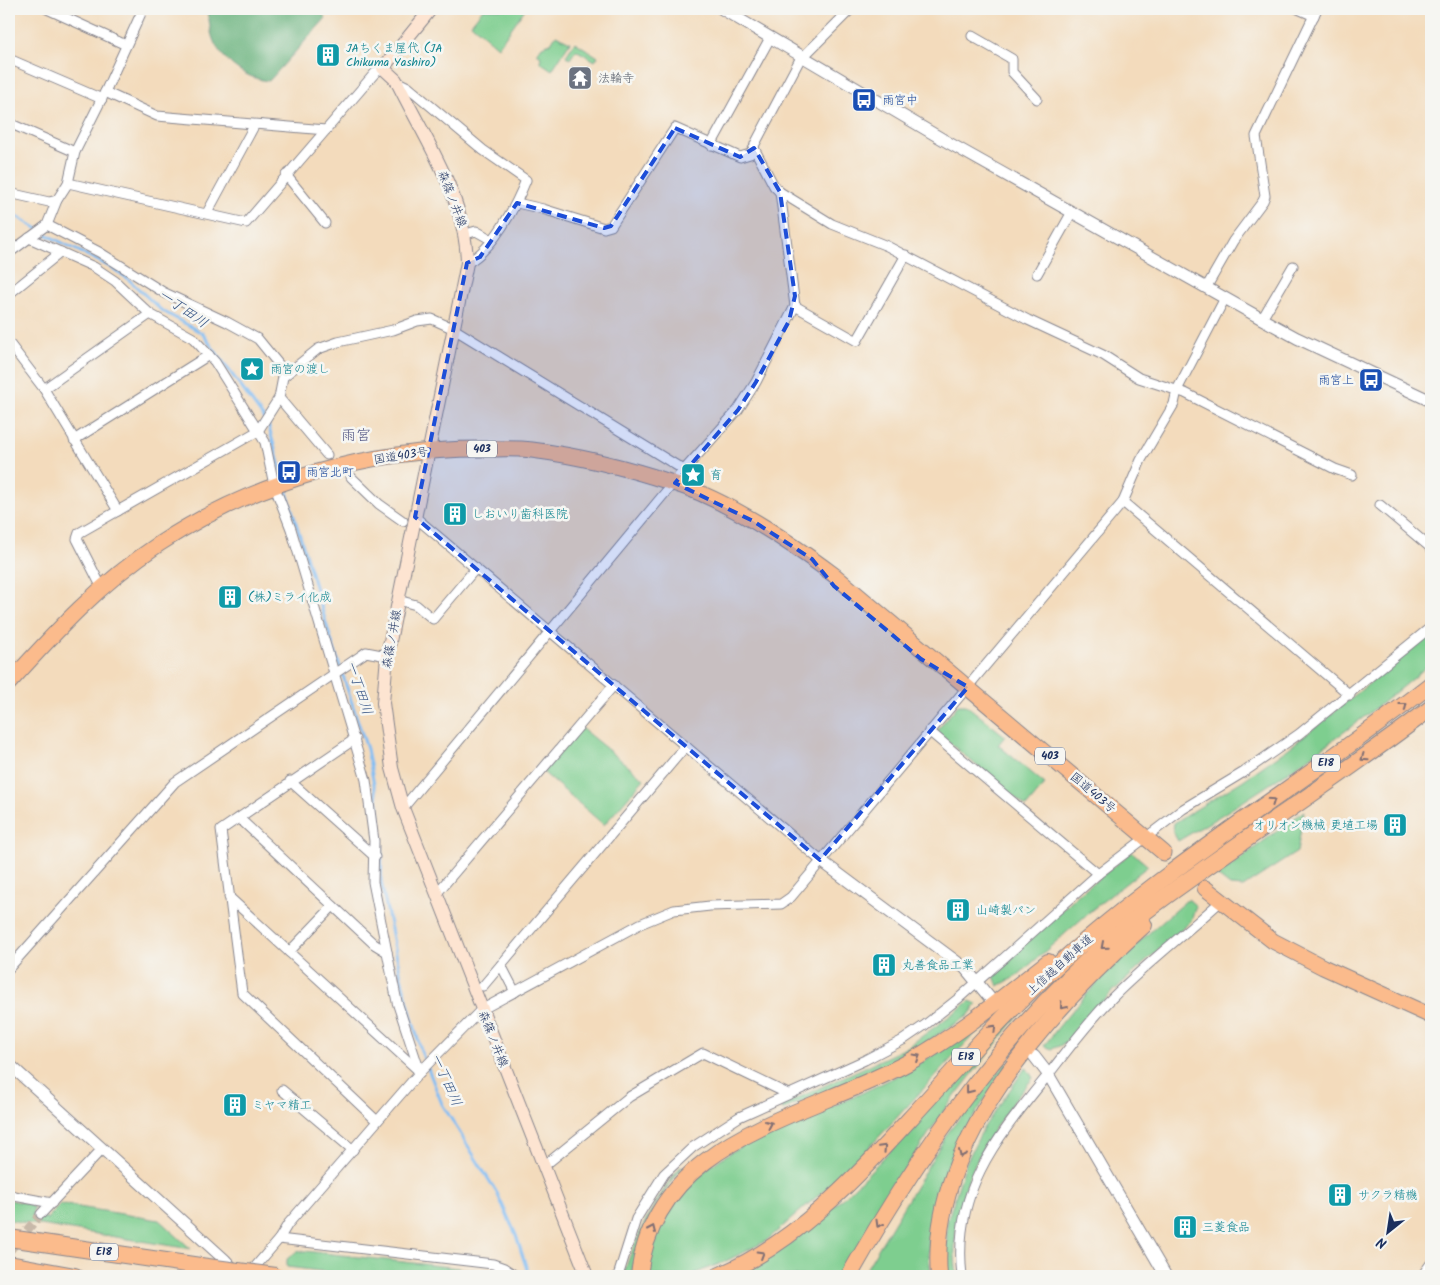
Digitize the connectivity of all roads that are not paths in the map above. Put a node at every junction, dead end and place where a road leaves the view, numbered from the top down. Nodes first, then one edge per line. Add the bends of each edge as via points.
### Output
1 (47, 9) edge
2 (143, 9) edge
3 (431, 9) edge
4 (722, 9) edge
5 (851, 9) edge
6 (1298, 9) edge
7 (1316, 12) edge
8 (979, 36) dead end
9 (770, 38) junction
10 (126, 44) junction
11 (804, 56) junction
12 (9, 58) edge
13 (383, 68) junction
14 (396, 80) junction
15 (103, 96) junction
16 (1037, 99) dead end
17 (9, 123) edge
18 (254, 126) junction
19 (326, 130) junction
20 (711, 145) junction
21 (754, 148) junction
22 (75, 152) junction
23 (286, 175) junction
24 (68, 183) junction
25 (780, 192) junction
26 (9, 193) edge
27 (57, 200) junction
28 (517, 203) junction
29 (1072, 212) junction
30 (207, 213) junction
31 (325, 223) dead end
32 (45, 226) junction
33 (466, 234) junction
34 (32, 236) junction
35 (492, 240) junction
36 (61, 252) junction
37 (9, 253) edge
38 (906, 255) junction
39 (467, 263) junction
40 (1293, 266) dead end
41 (1037, 274) dead end
42 (1206, 288) junction
43 (9, 294) edge
44 (1225, 298) junction
45 (795, 306) junction
46 (150, 314) junction
47 (1262, 319) junction
48 (454, 329) junction
49 (9, 343) edge
50 (208, 355) junction
51 (283, 377) junction
52 (44, 389) junction
53 (1177, 390) junction
54 (279, 398) junction
55 (1431, 401) edge
56 (263, 424) junction
57 (74, 440) junction
58 (428, 451) junction
59 (327, 455) dead end
60 (684, 470) junction
61 (1352, 474) dead end
62 (351, 477) dead end
63 (281, 483) junction
64 (675, 483) junction
65 (1123, 502) junction
66 (1380, 505) dead end
67 (118, 510) junction
68 (409, 519) junction
69 (1431, 548) edge
70 (476, 568) junction
71 (102, 588) junction
72 (398, 600) junction
73 (1431, 627) edge
74 (551, 630) junction
75 (387, 656) junction
76 (336, 673) junction
77 (9, 683) edge
78 (614, 684) junction
79 (1431, 684) edge
80 (968, 687) junction
81 (1350, 694) junction
82 (1431, 708) edge
83 (929, 731) junction
84 (355, 739) junction
85 (686, 746) junction
86 (290, 781) junction
87 (403, 808) junction
88 (239, 818) junction
89 (1255, 833) junction
90 (1146, 838) junction
91 (1217, 838) junction
92 (1164, 853) dead end
93 (375, 857) junction
94 (820, 860) junction
95 (1098, 874) junction
96 (1205, 888) dead end
97 (437, 893) junction
98 (230, 897) junction
99 (1220, 901) junction
100 (333, 906) junction
101 (289, 952) junction
102 (387, 952) junction
103 (501, 965) junction
104 (9, 968) edge
105 (976, 981) junction
106 (483, 986) dead end
107 (515, 992) junction
108 (989, 997) dead end
109 (481, 1010) junction
110 (1431, 1016) edge
111 (1034, 1056) dead end
112 (9, 1064) edge
113 (423, 1069) junction
114 (1048, 1074) junction
115 (282, 1090) dead end
116 (786, 1094) junction
117 (377, 1121) junction
118 (102, 1148) junction
119 (353, 1150) junction
120 (544, 1166) junction
121 (9, 1195) edge
122 (52, 1203) junction
123 (41, 1214) tunnel mouth
124 (9, 1238) edge
125 (279, 1239) junction
126 (9, 1243) edge
127 (9, 1264) edge
128 (1431, 1265) edge
129 (9, 1271) edge
130 (196, 1271) edge
131 (38, 1276) edge
132 (75, 1276) edge
133 (239, 1276) edge
134 (247, 1276) edge
135 (276, 1276) edge
136 (516, 1276) edge
137 (587, 1276) edge
138 (618, 1276) edge
139 (639, 1276) edge
140 (718, 1276) edge
141 (849, 1276) edge
142 (939, 1276) edge
143 (962, 1276) edge
144 (1166, 1276) edge
145 (1423, 1276) edge

1 - 10 street
2 - 10 street
3 - 13 main road
4 - 9 street
5 - 11 street
6 - 7 street
7 - 42 street via 1256,136 1265,196 1233,241
8 - 16 street via 1012,59 1012,72
9 - 11 street
9 - 20 street
10 - 15 street
11 - 21 street via 768,117
11 - 29 street
12 - 15 street
13 - 14 main road, 森篠ノ井線
13 - 19 street
14 - 28 street via 526,180
14 - 33 main road, 森篠ノ井線 via 434,152
15 - 18 street via 157,116
15 - 22 street
17 - 22 street
18 - 19 street
18 - 30 street
19 - 23 street
20 - 21 street via 740,157 750,154
20 - 28 street via 675,128 611,226 604,228
21 - 25 street
22 - 24 street
23 - 30 street via 246,223
23 - 31 street
24 - 27 street
24 - 30 street
25 - 38 street via 832,224
25 - 45 street
26 - 27 street via 49,202
27 - 32 street
28 - 35 street
29 - 41 street
29 - 42 street
32 - 34 street
32 - 51 street via 99,252 163,292 258,339 280,366
33 - 35 street via 476,231
33 - 39 main road, 森篠ノ井線
34 - 36 street
34 - 37 street
35 - 39 street via 480,257
36 - 43 street
36 - 46 street via 115,281
38 - 45 street via 857,341
38 - 53 street via 1028,320 1103,355 1139,378
39 - 48 main road, 森篠ノ井線
40 - 47 street
42 - 44 street
44 - 47 street
44 - 53 street
45 - 60 street via 738,410
46 - 50 street via 193,338
46 - 52 street
47 - 55 street
48 - 51 street via 432,319 338,342 318,349
48 - 58 main road, 森篠ノ井線
48 - 60 street
49 - 52 street
50 - 56 street
50 - 57 street
51 - 54 street
52 - 57 street
53 - 61 street via 1335,469
53 - 65 street via 1174,404 1142,460
54 - 56 street
54 - 59 street
56 - 63 street
56 - 67 street
57 - 67 street
58 - 63 highway, 国道403号 / 403 via 394,455
58 - 64 highway, 国道403号 / 403 via 531,450 610,465
58 - 68 main road, 森篠ノ井線
60 - 64 street
62 - 68 street via 379,504
63 - 71 highway, 国道403号 / 403 via 185,528 144,554
63 - 76 street via 291,530
64 - 74 street
64 - 80 highway, 国道403号 / 403 via 753,521 812,558 834,586 921,659 953,675
65 - 80 street
65 - 81 street
66 - 69 street
67 - 71 street via 79,533 77,539
68 - 70 street
68 - 72 main road, 森篠ノ井線
70 - 72 street via 433,619 416,605
70 - 74 street
71 - 77 highway, 国道403号 / 403 via 73,613
72 - 75 main road, 森篠ノ井線
73 - 81 street
74 - 78 street
74 - 87 street
75 - 76 street via 366,652
75 - 87 main road, 森篠ノ井線 via 383,703 392,768
76 - 84 street
76 - 104 street via 175,782
78 - 85 street
78 - 97 street
91 -> 79 highway, 上信越自動車道 / E18 via 1345,749
80 - 83 street
80 - 90 highway, 国道403号 / 403
81 - 90 street via 1264,759 1183,808
82 -> 89 highway, 上信越自動車道 / E18
83 - 94 street
83 - 95 street
84 - 86 street
84 - 93 street via 366,780
85 - 94 street
85 - 103 street
86 - 88 street
86 - 93 street
87 - 97 main road, 森篠ノ井線
88 - 98 street via 221,830
88 - 100 street
89 -> 141 highway, 上信越自動車道 / E18 via 1123,929 1033,1013 953,1111 907,1178
89 -> 142 highway via 1125,942 1063,1006 1014,1067 977,1124 952,1178 939,1231
90 - 92 highway, 国道403号 / 403
90 - 95 street
139 -> 91 highway via 651,1230 661,1211 686,1176 706,1159 747,1134 870,1081 944,1041 1161,875
140 -> 91 highway, 上信越自動車道 / E18 via 763,1253 817,1213 1028,994 1100,928
93 - 102 street via 373,882
94 - 105 street via 965,968
94 - 107 street via 781,904 674,910
95 - 105 street
96 - 99 highway
97 - 109 main road, 森篠ノ井線
98 - 101 street
98 - 117 street via 242,993
99 - 110 highway via 1273,941
99 - 114 street via 1113,997
100 - 101 street
100 - 102 street
101 - 113 street
102 - 113 street via 398,1002
103 - 106 street
103 - 107 street
105 - 108 street
105 - 116 street via 959,998 903,1040
107 - 109 street
109 - 113 street
109 - 120 main road, 森篠ノ井線
111 - 114 street
112 - 118 street
113 - 117 street
114 - 143 street via 1016,1112 982,1163 962,1225 959,1250
114 - 144 street
115 - 119 street
116 - 120 street via 703,1052 629,1097
116 - 138 street via 717,1130 664,1174 636,1219
117 - 119 street
118 - 122 street
118 - 133 street
119 - 125 street via 288,1224
120 - 137 main road, 森篠ノ井線
121 - 122 street
122 - 123 street
124 - 130 highway, E18
125 - 134 street
125 - 136 street via 493,1264
126 - 130 highway, E18
127 - 132 highway
128 - 145 street
129 - 131 highway
130 - 135 highway, E18, bridge

